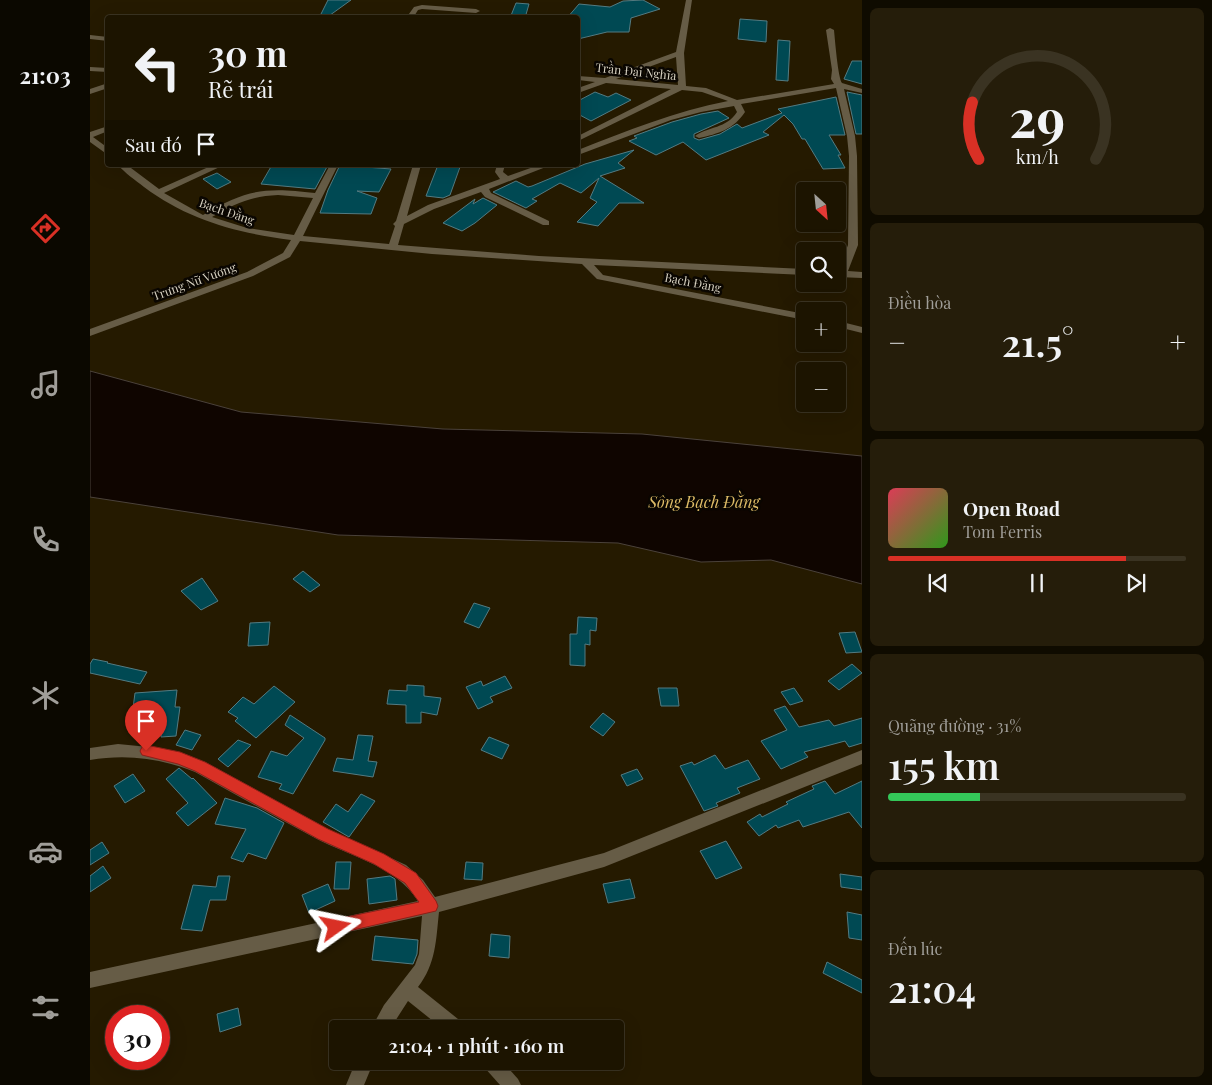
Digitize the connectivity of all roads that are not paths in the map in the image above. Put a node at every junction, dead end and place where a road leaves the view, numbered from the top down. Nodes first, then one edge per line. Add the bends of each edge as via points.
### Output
1 (689, 0) edge
2 (476, 11) edge
3 (411, 15) edge
4 (830, 30) dead end
5 (90, 37) edge
6 (105, 39) edge
7 (680, 53) junction
8 (90, 69) edge
9 (105, 70) edge
10 (580, 78) edge
11 (606, 79) junction
12 (839, 85) junction
13 (105, 86) edge
14 (682, 87) junction
15 (580, 90) edge
16 (862, 91) edge
17 (90, 92) edge
18 (735, 102) junction
19 (105, 130) edge
20 (699, 136) dead end
21 (90, 137) edge
22 (580, 138) edge
23 (105, 150) edge
24 (580, 153) edge
25 (125, 167) edge
26 (216, 167) edge
27 (333, 167) edge
28 (416, 167) edge
29 (500, 167) edge
30 (542, 167) edge
31 (506, 180) junction
32 (484, 189) junction
33 (160, 192) junction
34 (319, 196) junction
35 (204, 218) junction
36 (546, 223) dead end
37 (398, 224) junction
38 (297, 238) junction
39 (393, 247) junction
40 (584, 260) junction
41 (846, 261) edge
42 (796, 272) edge
43 (846, 274) edge
44 (862, 275) edge
45 (796, 315) edge
46 (846, 326) edge
47 (862, 330) edge
48 (90, 333) edge
49 (90, 754) edge
50 (862, 758) edge
51 (431, 906) junction
52 (90, 980) edge
53 (408, 990) junction
54 (385, 1020) edge
55 (446, 1020) edge
56 (361, 1070) edge
57 (498, 1070) edge
58 (355, 1085) edge
59 (512, 1085) edge

1 - 7 street
2 - 3 street via 422,7 416,8
4 - 12 street via 836,70 834,79
5 - 6 street
7 - 11 street
7 - 14 street
8 - 9 street
10 - 11 street, Trần Đại Nghĩa
11 - 14 street, Trần Đại Nghĩa
11 - 15 street
12 - 16 street
12 - 18 street
12 - 41 street via 853,156 853,245
13 - 17 street
14 - 18 street, Trần Đại Nghĩa
14 - 22 street
18 - 20 street via 741,112 732,123 717,132
18 - 24 street via 664,119
19 - 21 street
21 - 23 street
25 - 33 street, Bạch Đằng via 147,186
26 - 33 street
27 - 34 street, Trưng Nữ Vương
28 - 37 street
29 - 31 street via 499,172
30 - 31 street
31 - 32 street
32 - 36 street via 488,195
32 - 37 street via 431,207
33 - 35 street, Bạch Đằng
34 - 35 street via 258,193 237,199
34 - 38 street, Trưng Nữ Vương
35 - 38 street, Bạch Đằng via 256,234
37 - 39 street
38 - 39 street, Bạch Đằng
38 - 48 street, Trưng Nữ Vương via 287,254 250,274
39 - 40 street, Bạch Đằng
40 - 42 street, Bạch Đằng
40 - 45 street, Bạch Đằng via 600,276 617,281
43 - 44 street
46 - 47 street
49 - 51 street via 110,750 146,751 200,766 323,834 400,870 416,884
50 - 51 street via 604,860
51 - 52 street
51 - 53 street via 427,954
53 - 54 street
53 - 55 street
56 - 58 street
57 - 59 street

